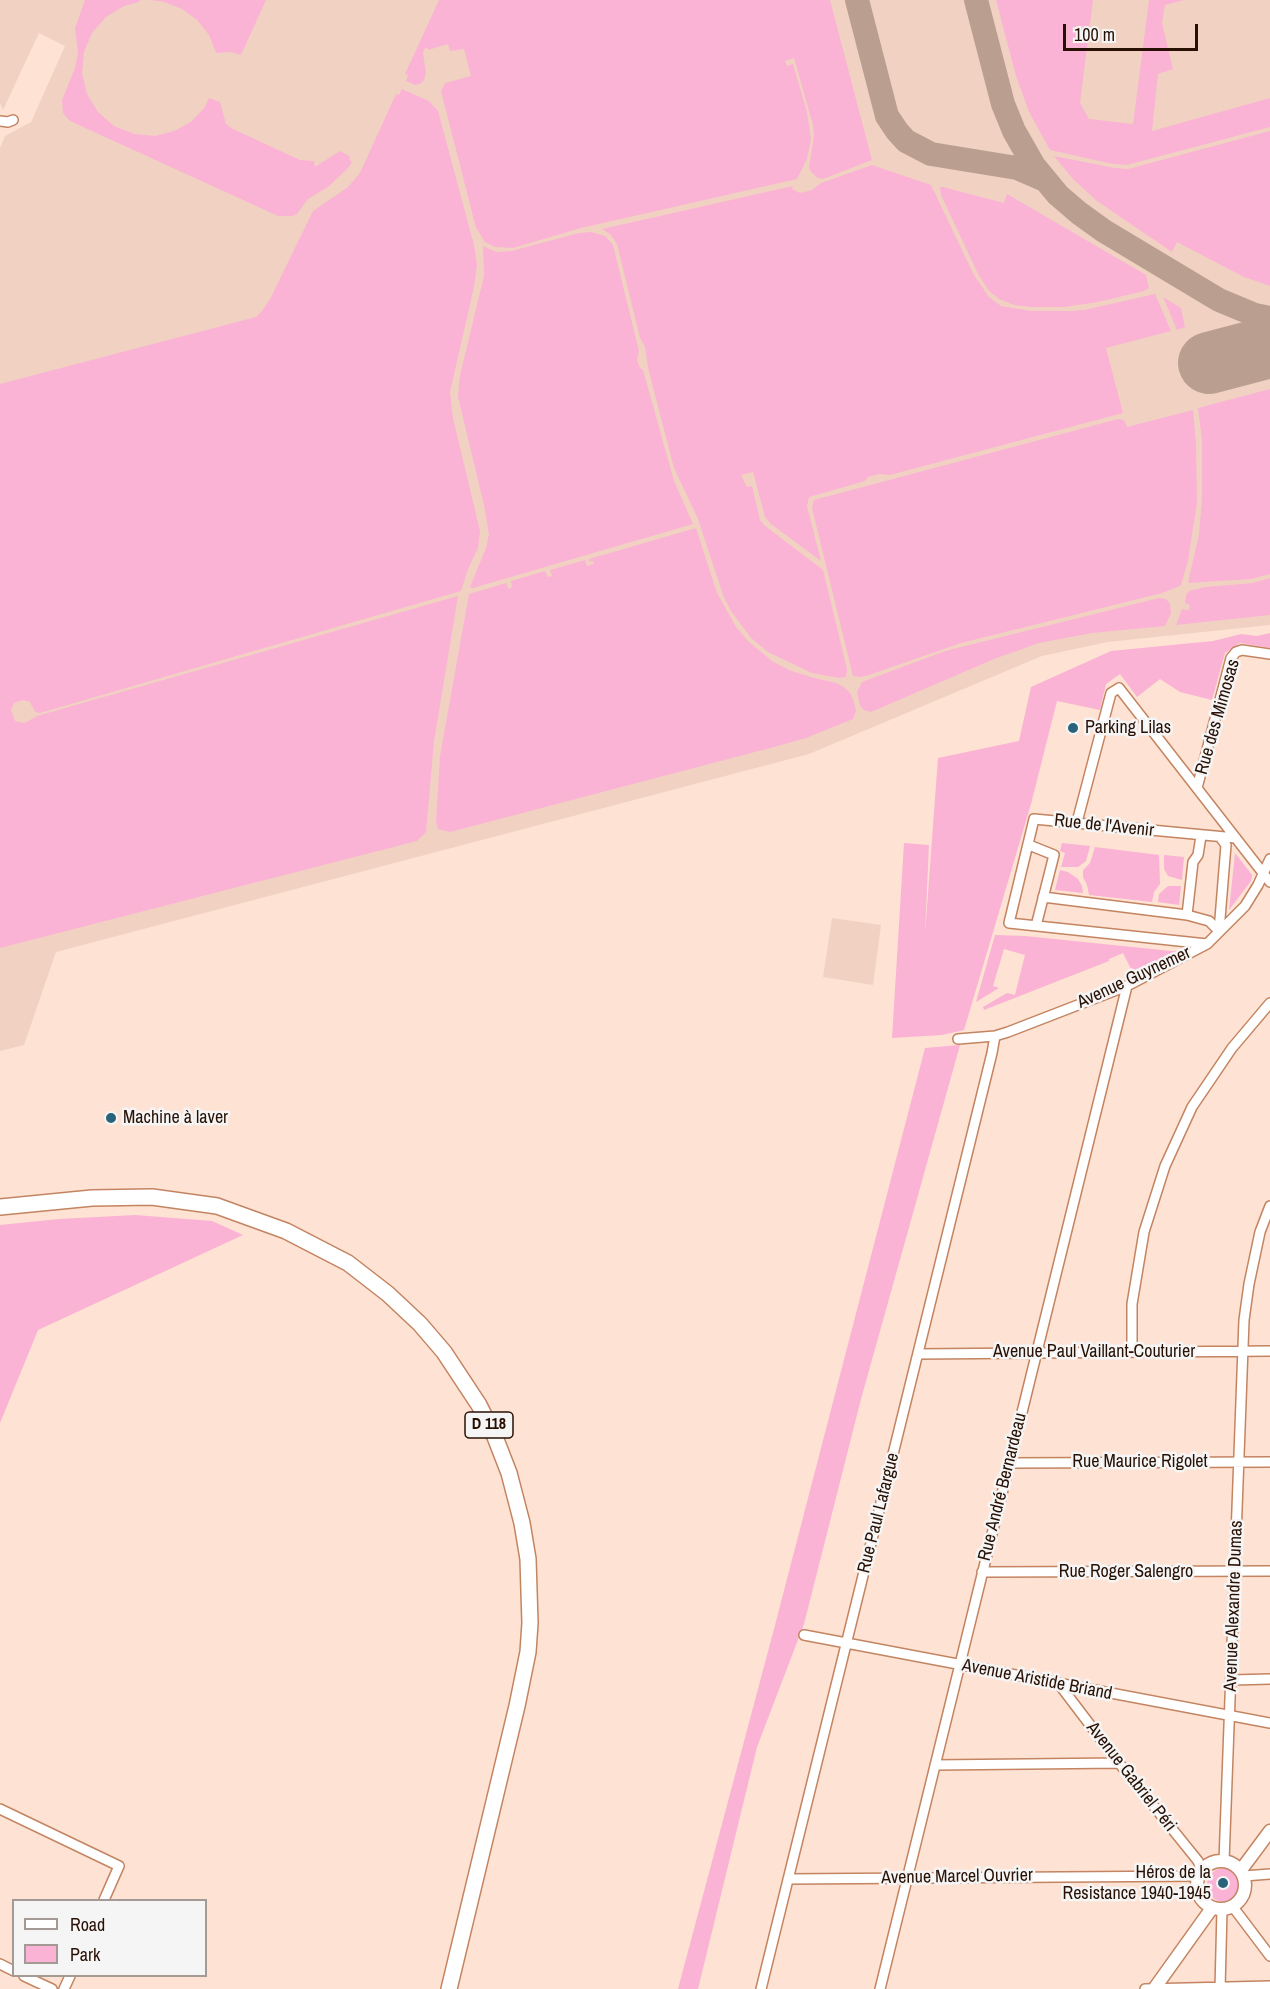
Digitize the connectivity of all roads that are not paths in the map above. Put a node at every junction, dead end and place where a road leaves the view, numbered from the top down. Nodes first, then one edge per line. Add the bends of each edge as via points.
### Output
1 (13, 120) dead end
2 (0, 121) edge
3 (1270, 654) edge
4 (1197, 788) junction
5 (1077, 822) junction
6 (1201, 836) junction
7 (1220, 837) junction
8 (1236, 838) junction
9 (1029, 845) junction
10 (1270, 859) edge
11 (1267, 871) edge
12 (1270, 882) edge
13 (1043, 897) junction
14 (1187, 915) junction
15 (1036, 926) junction
16 (1219, 931) junction
17 (1207, 944) junction
18 (1127, 986) junction
19 (1270, 1003) edge
20 (995, 1036) junction
21 (958, 1039) dead end
22 (1270, 1206) edge
23 (0, 1207) edge
24 (1243, 1351) junction
25 (1270, 1351) edge
26 (1132, 1352) junction
27 (1037, 1353) junction
28 (918, 1354) junction
29 (1239, 1462) junction
30 (1270, 1462) edge
31 (1010, 1463) junction
32 (1235, 1571) junction
33 (1270, 1571) edge
34 (982, 1572) junction
35 (804, 1635) dead end
36 (846, 1643) junction
37 (959, 1665) junction
38 (1270, 1679) edge
39 (1231, 1680) junction
40 (1059, 1684) junction
41 (1229, 1716) junction
42 (1270, 1723) edge
43 (1119, 1763) junction
44 (935, 1765) junction
45 (0, 1809) edge
46 (1270, 1831) edge
47 (1224, 1861) junction
48 (1200, 1873) junction
49 (1242, 1873) junction
50 (1270, 1874) edge
51 (907, 1878) junction
52 (788, 1879) junction
53 (104, 1899) edge
54 (1222, 1908) junction
55 (1270, 1956) edge
56 (26, 1977) edge
57 (1270, 1986) edge
58 (1220, 1988) edge
59 (52, 1989) edge
60 (449, 1989) edge
61 (760, 1989) edge
62 (880, 1989) edge
63 (1145, 1989) edge
64 (1154, 1989) edge

1 - 2 street
3 - 4 street, Rue des Mimosas via 1242,650 1231,658
4 - 5 street via 1119,688 1111,693
4 - 8 street
5 - 6 street, Rue de l'Avenir
5 - 9 street, Rue de l'Avenir via 1034,819
6 - 7 street, Rue de l'Avenir
6 - 14 street via 1193,862
7 - 8 street, Rue de l'Avenir
7 - 16 street via 1226,845
8 - 11 street
9 - 13 street, Rue de l'Avenir via 1054,855
9 - 15 street, Rue de l'Avenir via 1009,923
10 - 11 street, Avenue Guynemer
11 - 12 street
11 - 16 street, Avenue Guynemer via 1245,906
13 - 14 street
13 - 15 street, Rue de l'Avenir
14 - 16 street via 1209,921
15 - 17 street, Rue de l'Avenir
16 - 17 street, Avenue Guynemer
17 - 18 street, Avenue Guynemer
18 - 20 street, Avenue Guynemer
18 - 27 street, Rue André Bernardeau
19 - 26 street via 1232,1048 1192,1107 1165,1166 1144,1233 1132,1304
20 - 21 street, Avenue Guynemer
20 - 28 street, Rue Paul Lafargue
22 - 24 street, Avenue Alexandre Dumas via 1249,1284
23 - 60 main road, D 118 via 152,1197 217,1206 286,1231 348,1263 388,1294 444,1352 479,1405 509,1473 522,1523 528,1559 530,1623 517,1706
24 - 25 street, Avenue Paul Vaillant-Couturier
24 - 26 street, Avenue Paul Vaillant-Couturier
24 - 29 street, Avenue Alexandre Dumas
26 - 27 street, Avenue Paul Vaillant-Couturier
27 - 28 street, Avenue Paul Vaillant-Couturier
27 - 31 street, Rue André Bernardeau
28 - 36 street, Rue Paul Lafargue
29 - 30 street, Rue Maurice Rigolet
29 - 31 street, Rue Maurice Rigolet
29 - 32 street, Avenue Alexandre Dumas
31 - 34 street, Rue André Bernardeau
32 - 33 street, Rue Roger Salengro
32 - 34 street, Rue Roger Salengro
32 - 39 street, Avenue Alexandre Dumas
34 - 37 street, Rue André Bernardeau
35 - 36 street, Avenue Aristide Briand
36 - 37 street, Avenue Aristide Briand
36 - 52 street, Rue Paul Lafargue
37 - 40 street, Avenue Aristide Briand
37 - 44 street, Rue André Bernardeau
38 - 39 street
39 - 41 street, Avenue Alexandre Dumas
40 - 41 street, Avenue Aristide Briand
40 - 43 street, Avenue Gabriel Péri
41 - 42 street, Avenue Aristide Briand
41 - 47 street, Avenue Alexandre Dumas
43 - 44 street
43 - 48 street, Avenue Gabriel Péri via 1198,1861
44 - 51 street, Rue André Bernardeau
45 - 53 street via 119,1866
46 - 49 street
47 - 48 street via 1212,1863
47 - 49 street
48 - 51 street, Avenue Marcel Ouvrier
48 - 54 street via 1200,1898
49 - 50 street
49 - 54 street via 1242,1898
51 - 52 street, Avenue Marcel Ouvrier
51 - 62 street, Rue André Bernardeau
52 - 61 street, Rue Paul Lafargue
54 - 55 street
54 - 58 street
54 - 64 street
56 - 59 street
57 - 58 street
58 - 64 street
63 - 64 street

